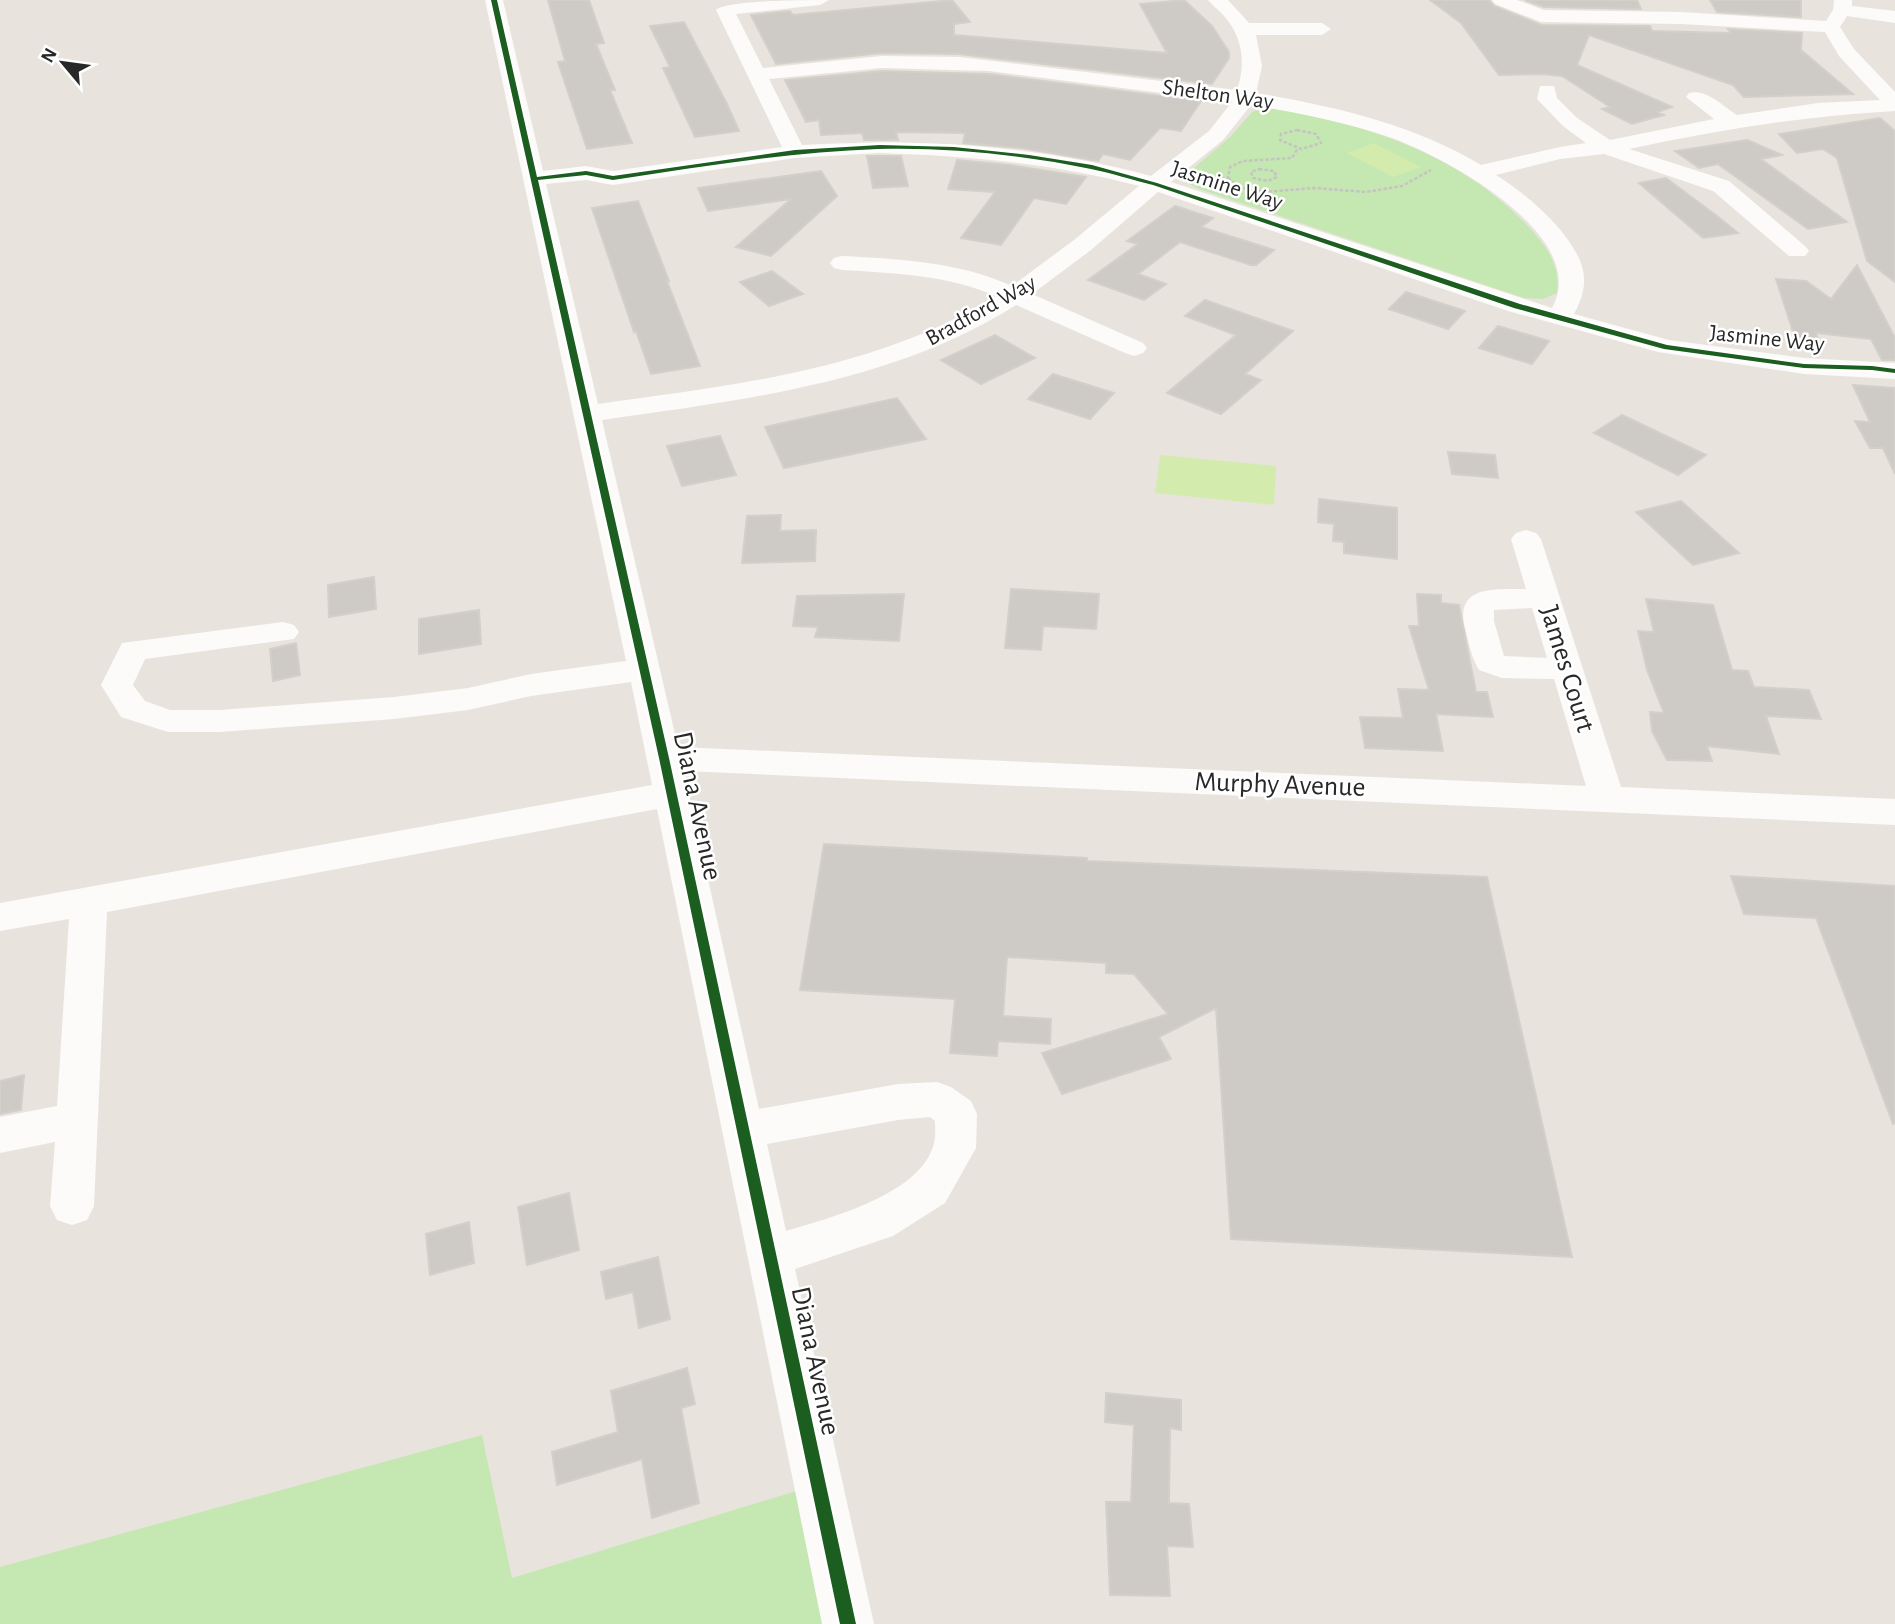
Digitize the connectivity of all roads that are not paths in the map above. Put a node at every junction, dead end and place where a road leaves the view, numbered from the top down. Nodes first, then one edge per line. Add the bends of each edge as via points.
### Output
1 (494, 0) edge
2 (820, 0) edge
3 (1217, 0) edge
4 (1501, 0) edge
5 (1672, 0) edge
6 (1842, 5) edge
7 (1681, 18) junction
8 (1895, 18) edge
9 (1831, 27) junction
10 (1244, 29) junction
11 (1322, 29) dead end
12 (758, 74) junction
13 (1547, 90) dead end
14 (1696, 97) dead end
15 (1243, 98) junction
16 (1895, 105) edge
17 (1733, 122) junction
18 (1606, 147) junction
19 (795, 152) junction
20 (1481, 173) junction
21 (1155, 184) junction
22 (534, 187) junction
23 (1797, 251) dead end
24 (842, 263) dead end
25 (1017, 295) junction
26 (1559, 318) junction
27 (1134, 348) dead end
28 (1895, 371) edge
29 (587, 414) junction
30 (1526, 539) dead end
31 (1545, 598) junction
32 (283, 632) dead end
33 (1567, 669) junction
34 (644, 670) junction
35 (664, 758) junction
36 (671, 793) junction
37 (1607, 798) junction
38 (1895, 812) edge
39 (89, 899) junction
40 (0, 917) edge
41 (77, 1119) junction
42 (743, 1130) junction
43 (0, 1135) edge
44 (72, 1206) dead end
45 (770, 1257) junction
46 (848, 1624) edge

1 - 22 street, Diana Avenue
2 - 12 street via 725,10
3 - 10 street, Bradford Way
4 - 7 street via 1541,16
5 - 7 street
6 - 8 street
6 - 9 street
7 - 9 street
9 - 16 street via 1846,52
10 - 11 street
10 - 15 street, Bradford Way via 1253,51 1252,76
12 - 15 street, Shelton Way via 899,61 969,63
12 - 19 street
13 - 18 street via 1547,99 1570,122
14 - 17 street
15 - 20 street, Shelton Way via 1368,123 1431,146
15 - 21 street, Bradford Way via 1223,127
16 - 17 street via 1818,109
17 - 18 street
18 - 20 street
18 - 23 street via 1721,186
19 - 21 street, Jasmine Way via 954,149 1093,167
19 - 22 street, Jasmine Way via 613,178 592,188
20 - 26 street, Shelton Way via 1526,209 1566,254 1573,284
21 - 25 street, Bradford Way
21 - 26 street, Jasmine Way
22 - 29 street, Diana Avenue
24 - 25 street via 943,271
25 - 27 street
25 - 29 street, Bradford Way via 967,324 842,370 736,393
26 - 28 street, Jasmine Way via 1708,355
29 - 34 street, Diana Avenue
30 - 31 street, James Court
31 - 33 street, James Court
31 - 33 street via 1490,599 1479,605 1478,621 1490,662 1502,667
32 - 34 street via 133,650 117,685 133,709 168,721 220,721 394,708
33 - 37 street, James Court
34 - 35 street, Diana Avenue
35 - 36 street, Diana Avenue
35 - 37 street, Murphy Avenue
36 - 39 street
36 - 42 street, Diana Avenue
37 - 38 street, Murphy Avenue
39 - 40 street
39 - 41 street
41 - 43 street
41 - 44 street
42 - 45 street, Diana Avenue
42 - 45 street via 937,1099 956,1114 956,1148 930,1189 878,1222
45 - 46 street, Diana Avenue

